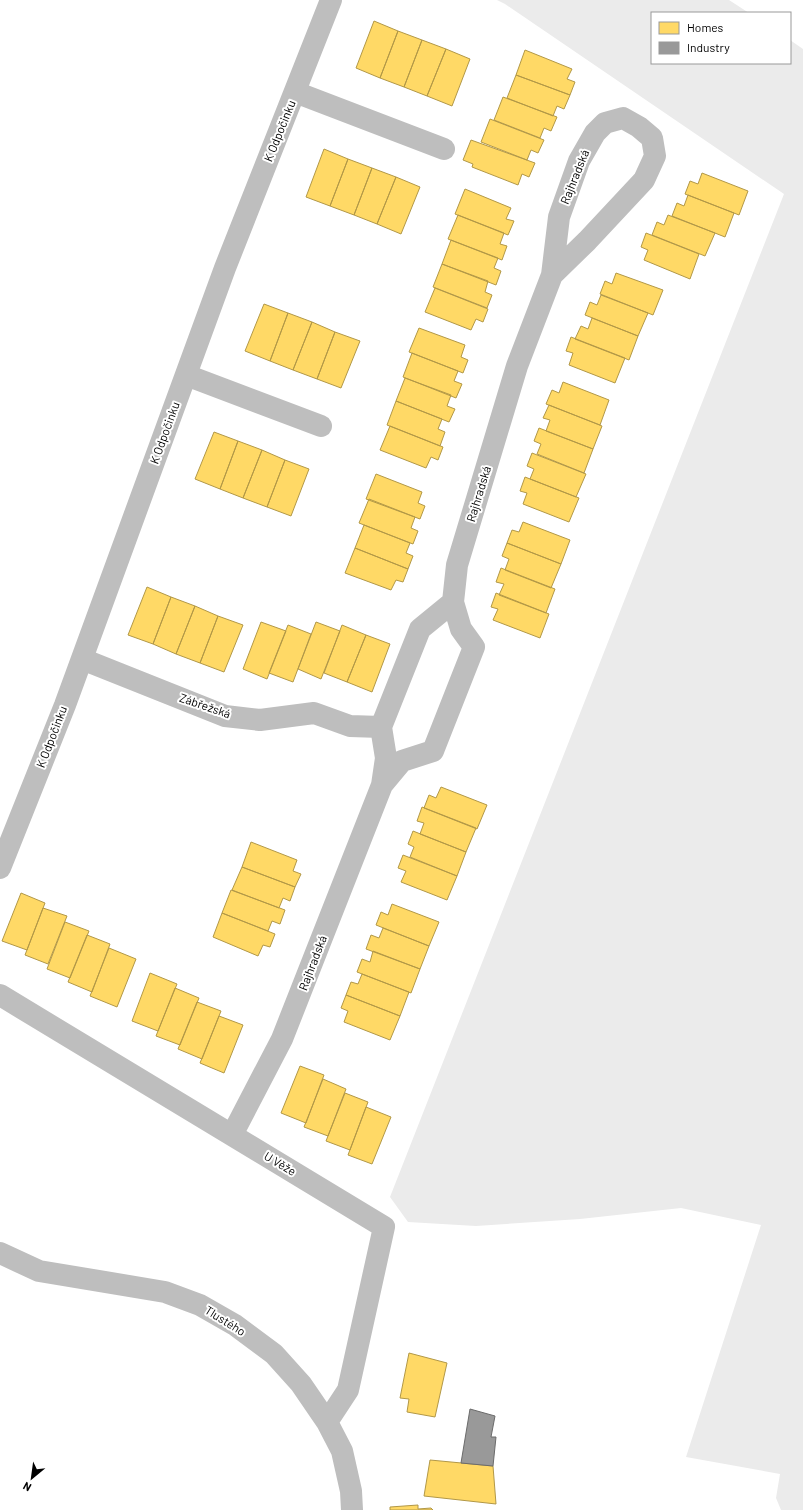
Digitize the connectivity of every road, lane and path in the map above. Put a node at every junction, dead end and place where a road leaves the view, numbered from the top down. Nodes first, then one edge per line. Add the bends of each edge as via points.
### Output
1 (331, 0) edge
2 (295, 92) junction
3 (444, 149) dead end
4 (552, 275) junction
5 (186, 375) junction
6 (322, 426) dead end
7 (453, 602) junction
8 (82, 659) junction
9 (381, 727) junction
10 (382, 785) junction
11 (0, 868) edge
12 (0, 995) edge
13 (232, 1135) junction
14 (0, 1253) edge
15 (326, 1422) junction
16 (352, 1510) edge

1 - 2 street, K Odpočinku
2 - 3 street
2 - 5 street, K Odpočinku via 225,268
4 - 4 street, Rajhradská via 644,180 656,156 652,138 623,118 605,123 595,134 579,161 559,217
4 - 7 street, Rajhradská via 517,366 457,565
5 - 6 street
5 - 8 street, K Odpočinku
7 - 9 street via 420,629
7 - 10 street, Rajhradská via 461,629 474,647 433,751 402,761
8 - 9 street, Zábřežská via 225,716 260,720 314,713 350,726
8 - 11 street, K Odpočinku
9 - 10 street, Rajhradská via 386,758
10 - 13 street, Rajhradská via 282,1039
12 - 13 street, U Věže
13 - 15 street, U Věže via 384,1226 348,1390
14 - 15 street, Tlustého via 40,1271 165,1292 200,1305 235,1325 274,1354 301,1384
15 - 16 street, Tlustého via 342,1451 351,1491

